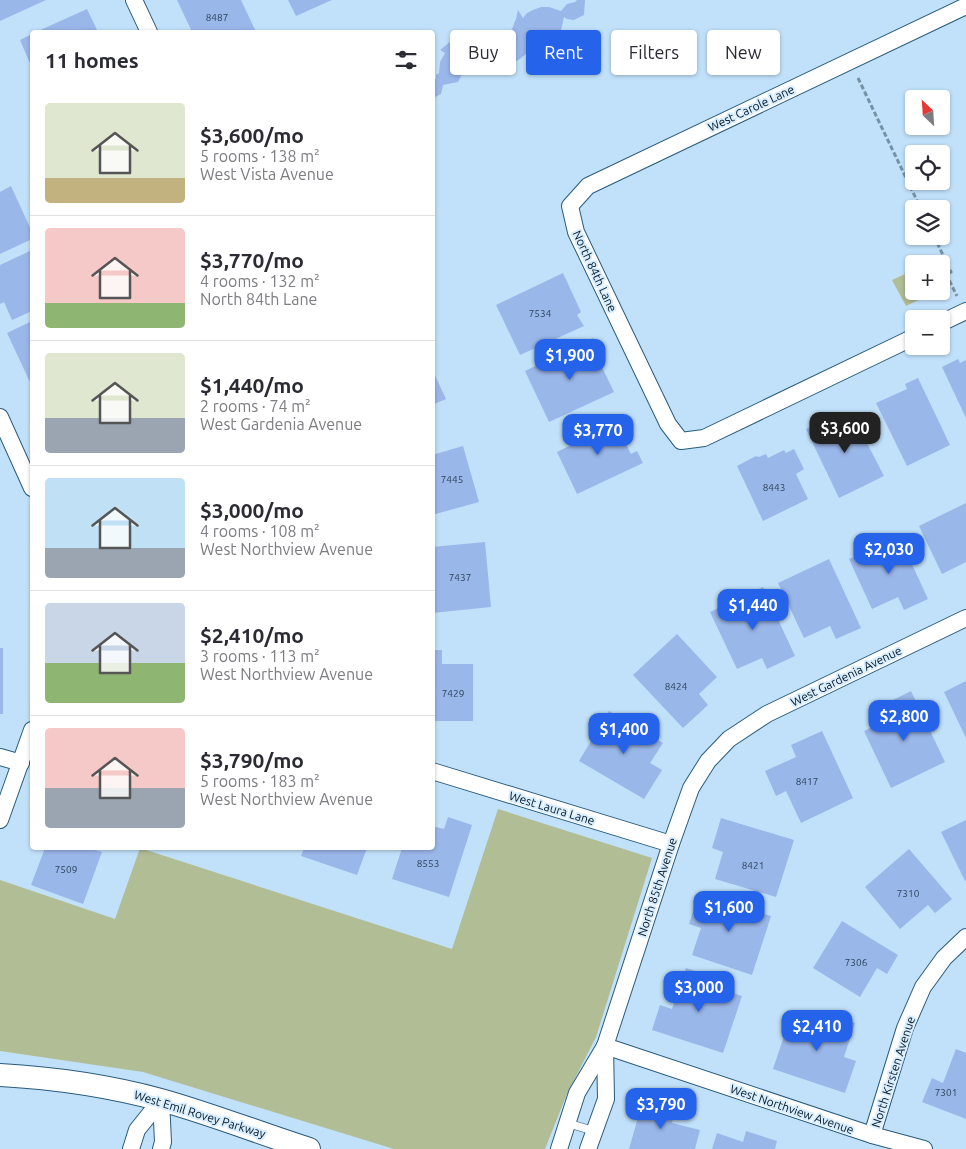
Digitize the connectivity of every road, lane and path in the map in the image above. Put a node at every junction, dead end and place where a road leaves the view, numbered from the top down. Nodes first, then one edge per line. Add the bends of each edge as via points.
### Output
1 (134, 0) edge
2 (966, 6) edge
3 (148, 30) edge
4 (850, 62) junction
5 (917, 200) edge
6 (570, 206) joint
7 (938, 245) edge
8 (965, 312) edge
9 (950, 319) edge
10 (905, 341) edge
11 (0, 417) edge
12 (30, 484) edge
13 (966, 618) edge
14 (30, 736) edge
15 (729, 738) joint
16 (0, 757) edge
17 (21, 763) junction
18 (435, 772) edge
19 (0, 820) edge
20 (671, 844) junction
21 (966, 937) edge
22 (604, 1046) junction
23 (0, 1075) edge
24 (161, 1100) junction
25 (567, 1123) junction
26 (594, 1131) junction
27 (872, 1135) junction
28 (132, 1149) edge
29 (161, 1149) edge
30 (309, 1149) edge
31 (559, 1149) edge
32 (588, 1149) edge
33 (924, 1149) edge

1 - 3 street
2 - 4 street, West Carole Lane
4 - 5 path
4 - 6 street, West Carole Lane via 588,186
6 - 10 street, North 84th Lane via 576,232 668,424 681,441 704,438
7 - 8 path via 951,272 946,274
8 - 9 street
11 - 12 street
13 - 15 street, West Gardenia Avenue via 767,714
14 - 17 street
15 - 20 street, North 85th Avenue via 708,761 691,788
16 - 17 street
17 - 19 street
18 - 20 street, West Laura Lane
20 - 22 street, North 85th Avenue
21 - 27 street, North Kirsten Avenue via 944,958 923,987 905,1028
22 - 25 street, North 85th Avenue via 577,1093
22 - 26 street, North 85th Avenue via 606,1099
22 - 27 street, West Northview Avenue
23 - 24 street, West Emil Rovey Parkway via 113,1088
24 - 28 street via 137,1130
24 - 29 street
24 - 30 street, West Emil Rovey Parkway
25 - 26 lane
25 - 31 street, North 85th Avenue
26 - 32 street, North 85th Avenue
27 - 33 street, West Northview Avenue

